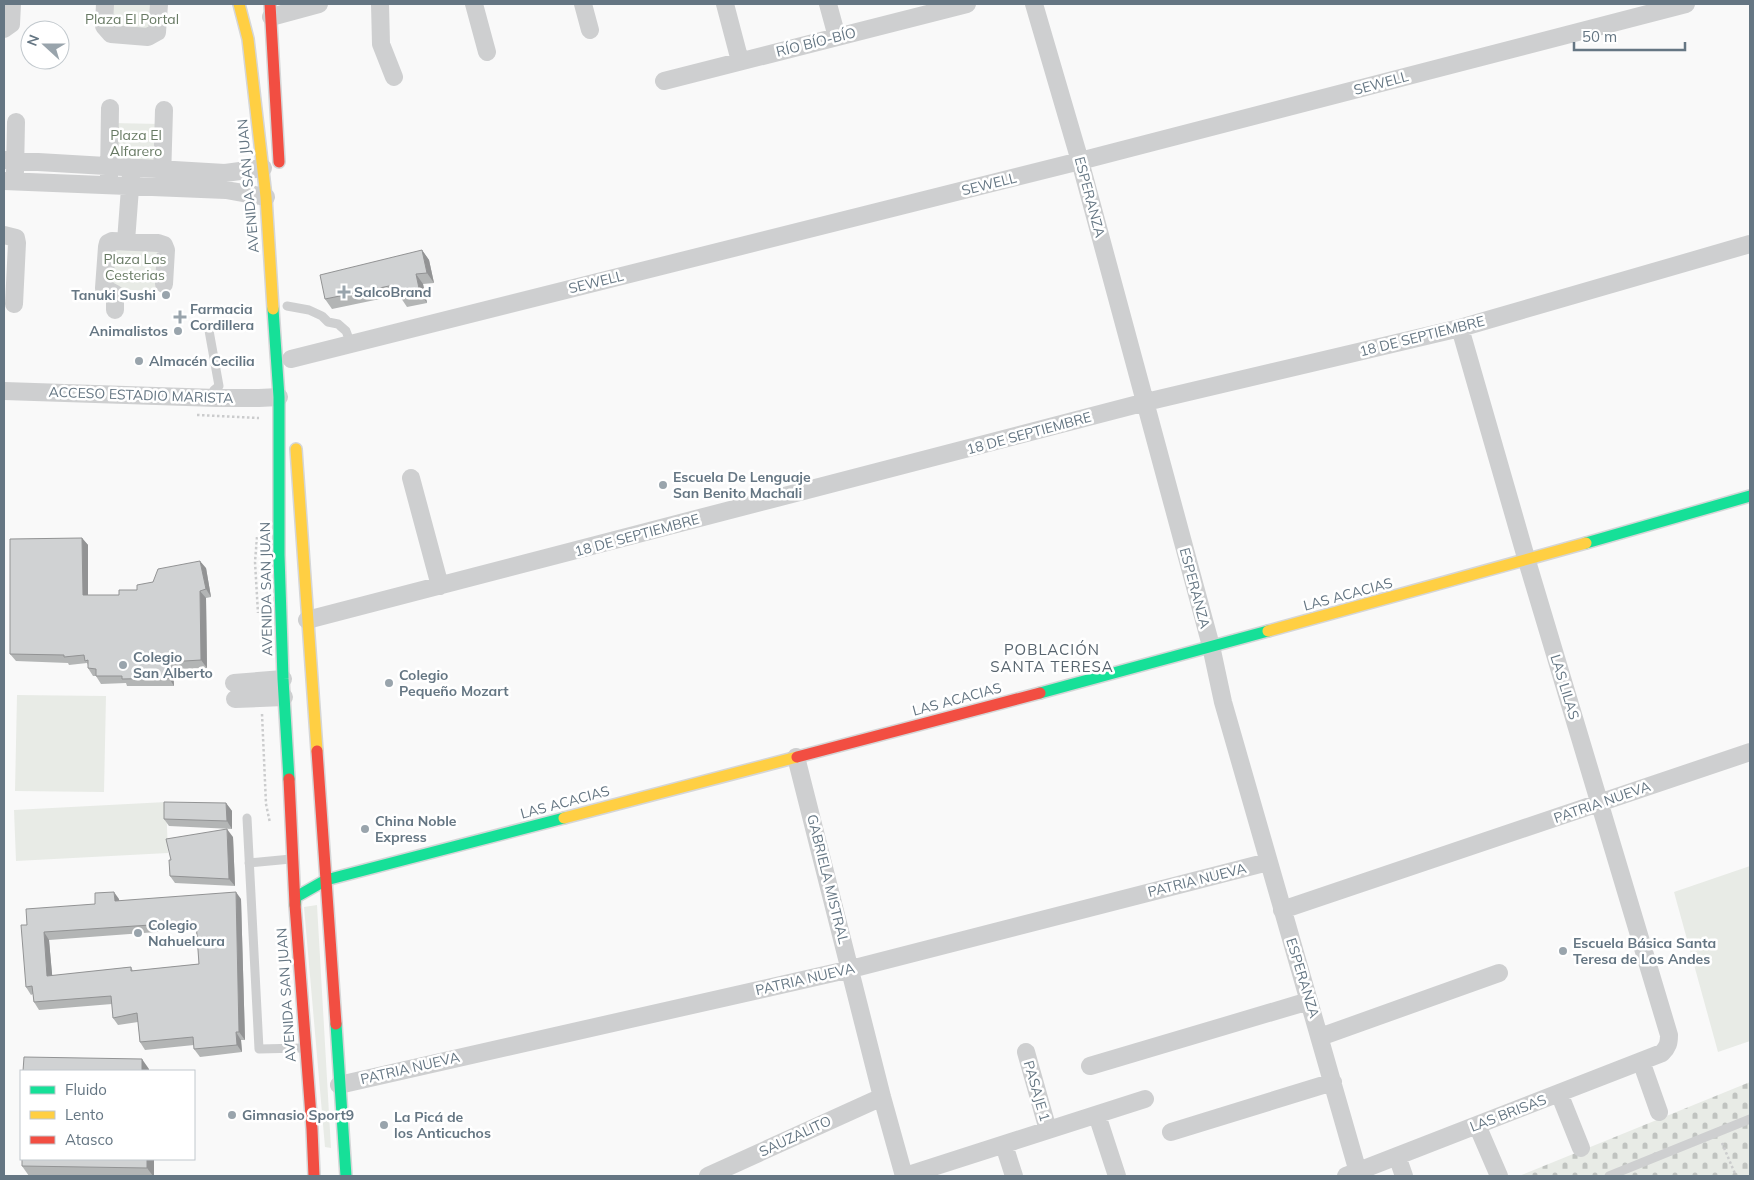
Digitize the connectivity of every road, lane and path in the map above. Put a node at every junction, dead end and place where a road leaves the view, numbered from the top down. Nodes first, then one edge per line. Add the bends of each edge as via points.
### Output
1 (12, 4) edge
2 (105, 4) edge
3 (159, 4) edge
4 (239, 4) edge
5 (319, 4) edge
6 (380, 4) edge
7 (474, 4) edge
8 (583, 4) edge
9 (725, 4) edge
10 (828, 4) edge
11 (967, 4) edge
12 (1034, 4) edge
13 (1686, 4) edge
14 (930, 8) edge
15 (271, 10) edge
16 (4, 29) edge
17 (590, 30) dead end
18 (837, 37) junction
19 (487, 52) dead end
20 (740, 61) junction
21 (394, 77) dead end
22 (664, 81) dead end
23 (110, 108) dead end
24 (164, 110) dead end
25 (16, 122) dead end
26 (10, 160) edge
27 (1080, 161) junction
28 (110, 166) junction
29 (131, 167) junction
30 (263, 168) junction
31 (162, 169) junction
32 (280, 177) dead end
33 (9, 181) edge
34 (109, 185) junction
35 (131, 186) junction
36 (162, 188) junction
37 (266, 197) junction
38 (4, 235) edge
39 (126, 241) junction
40 (1750, 244) edge
41 (164, 284) dead end
42 (14, 304) dead end
43 (287, 306) dead end
44 (114, 310) dead end
45 (208, 325) dead end
46 (1460, 328) junction
47 (351, 344) junction
48 (291, 359) dead end
49 (4, 391) edge
50 (279, 396) junction
51 (217, 398) junction
52 (1146, 402) junction
53 (296, 438) dead end
54 (411, 478) dead end
55 (1750, 496) edge
56 (279, 555) junction
57 (303, 556) junction
58 (1527, 560) junction
59 (440, 586) junction
60 (308, 620) junction
61 (1211, 646) junction
62 (283, 679) junction
63 (284, 697) junction
64 (1750, 752) edge
65 (796, 757) junction
66 (1599, 803) junction
67 (247, 818) dead end
68 (294, 859) junction
69 (1268, 862) junction
70 (249, 863) junction
71 (326, 880) junction
72 (295, 905) junction
73 (1282, 910) junction
74 (851, 969) junction
75 (1498, 973) dead end
76 (1309, 1001) junction
77 (1320, 1037) junction
78 (1668, 1046) joint
79 (305, 1048) junction
80 (1026, 1052) dead end
81 (1641, 1061) junction
82 (1090, 1066) dead end
83 (1333, 1082) junction
84 (338, 1085) junction
85 (1559, 1093) junction
86 (882, 1097) junction
87 (1145, 1099) dead end
88 (1659, 1112) dead end
89 (1097, 1115) junction
90 (1750, 1119) edge
91 (1478, 1125) junction
92 (342, 1128) junction
93 (1048, 1130) junction
94 (1172, 1132) dead end
95 (1717, 1132) junction
96 (313, 1143) junction
97 (1004, 1145) junction
98 (1581, 1148) dead end
99 (1397, 1156) junction
100 (1352, 1174) edge
101 (314, 1176) edge
102 (346, 1176) edge
103 (708, 1176) edge
104 (905, 1176) edge
105 (1014, 1176) edge
106 (1117, 1176) edge
107 (1404, 1176) edge
108 (1498, 1176) edge
109 (1609, 1176) edge
110 (1736, 1176) edge

1 - 16 street via 11,24
2 - 3 street via 104,26 111,34 148,37 157,32
4 - 30 main road, AVENIDA SAN JUAN via 248,39
5 - 15 street
6 - 21 street via 381,44
7 - 19 street
8 - 17 street
9 - 20 street
10 - 18 street
11 - 14 street, RÍO BÍO-BÍO
12 - 27 street, ESPERANZA
13 - 27 street, SEWELL
14 - 18 street, RÍO BÍO-BÍO
15 - 32 main road
18 - 20 street, RÍO BÍO-BÍO
20 - 22 street, RÍO BÍO-BÍO
23 - 28 street
24 - 31 street
25 - 26 street
26 - 28 street
26 - 33 street
27 - 47 street, SEWELL
27 - 52 street, ESPERANZA
28 - 29 street
28 - 34 street
29 - 31 street
29 - 35 street
30 - 31 street via 225,172
30 - 37 main road, AVENIDA SAN JUAN
31 - 36 street
33 - 34 street
34 - 35 street
35 - 36 street
35 - 39 street
36 - 37 street via 226,190
37 - 50 main road, AVENIDA SAN JUAN
38 - 42 street via 16,238 18,243
39 - 41 street via 164,245
39 - 44 street via 112,240 106,247 104,288 115,294
40 - 46 street, 18 DE SEPTIEMBRE
43 - 47 lane via 309,310 328,322 338,324 346,331
45 - 51 lane via 219,386 214,390
46 - 52 street, 18 DE SEPTIEMBRE
46 - 58 street, LAS LILAS
47 - 48 street, SEWELL
49 - 51 street, ACCESO ESTADIO MARISTA
50 - 51 street, ACCESO ESTADIO MARISTA
50 - 56 main road, AVENIDA SAN JUAN
52 - 59 street, 18 DE SEPTIEMBRE
52 - 61 street, ESPERANZA
53 - 57 main road
54 - 59 street
55 - 58 main road, LAS ACACIAS
56 - 57 main road via 291,552
56 - 62 main road, AVENIDA SAN JUAN
57 - 60 main road
58 - 61 main road, LAS ACACIAS
58 - 66 street, LAS LILAS
59 - 60 street, 18 DE SEPTIEMBRE
60 - 71 main road
61 - 65 main road, LAS ACACIAS
61 - 69 street, ESPERANZA via 1223,702
62 - 63 main road, AVENIDA SAN JUAN
62 - 63 street via 234,691
63 - 68 main road, AVENIDA SAN JUAN
64 - 66 street, PATRIA NUEVA
65 - 71 main road, LAS ACACIAS
65 - 74 street, GABRIELA MISTRAL
66 - 73 street, PATRIA NUEVA
66 - 78 street, LAS LILAS via 1669,1035
67 - 70 lane
68 - 70 lane
68 - 72 main road, AVENIDA SAN JUAN
69 - 73 street, ESPERANZA
69 - 74 street, PATRIA NUEVA
70 - 79 lane via 259,1049
71 - 72 main road, LAS ACACIAS via 296,897
71 - 84 main road
72 - 79 main road, AVENIDA SAN JUAN
73 - 76 street, ESPERANZA
74 - 84 street, PATRIA NUEVA
74 - 86 street, GABRIELA MISTRAL
75 - 77 street
76 - 77 street, ESPERANZA
76 - 82 street
77 - 83 street, ESPERANZA
78 - 81 street, LAS BRISAS via 1662,1053
79 - 96 main road, AVENIDA SAN JUAN
80 - 93 street, PASAJE 1
81 - 85 street, LAS BRISAS
81 - 88 street
83 - 94 street
83 - 100 street, ESPERANZA
84 - 92 main road
85 - 91 street, LAS BRISAS
85 - 98 street
86 - 103 street, SAUZALITO
86 - 104 street, GABRIELA MISTRAL
87 - 89 street
89 - 93 street
89 - 106 street
90 - 95 lane
91 - 99 street, LAS BRISAS
91 - 108 street
92 - 96 main road via 338,1148 329,1154 320,1154
92 - 102 main road
93 - 97 street
95 - 109 lane
95 - 110 path
96 - 101 main road, AVENIDA SAN JUAN
97 - 104 street
97 - 105 street
99 - 100 street, LAS BRISAS
99 - 107 street

